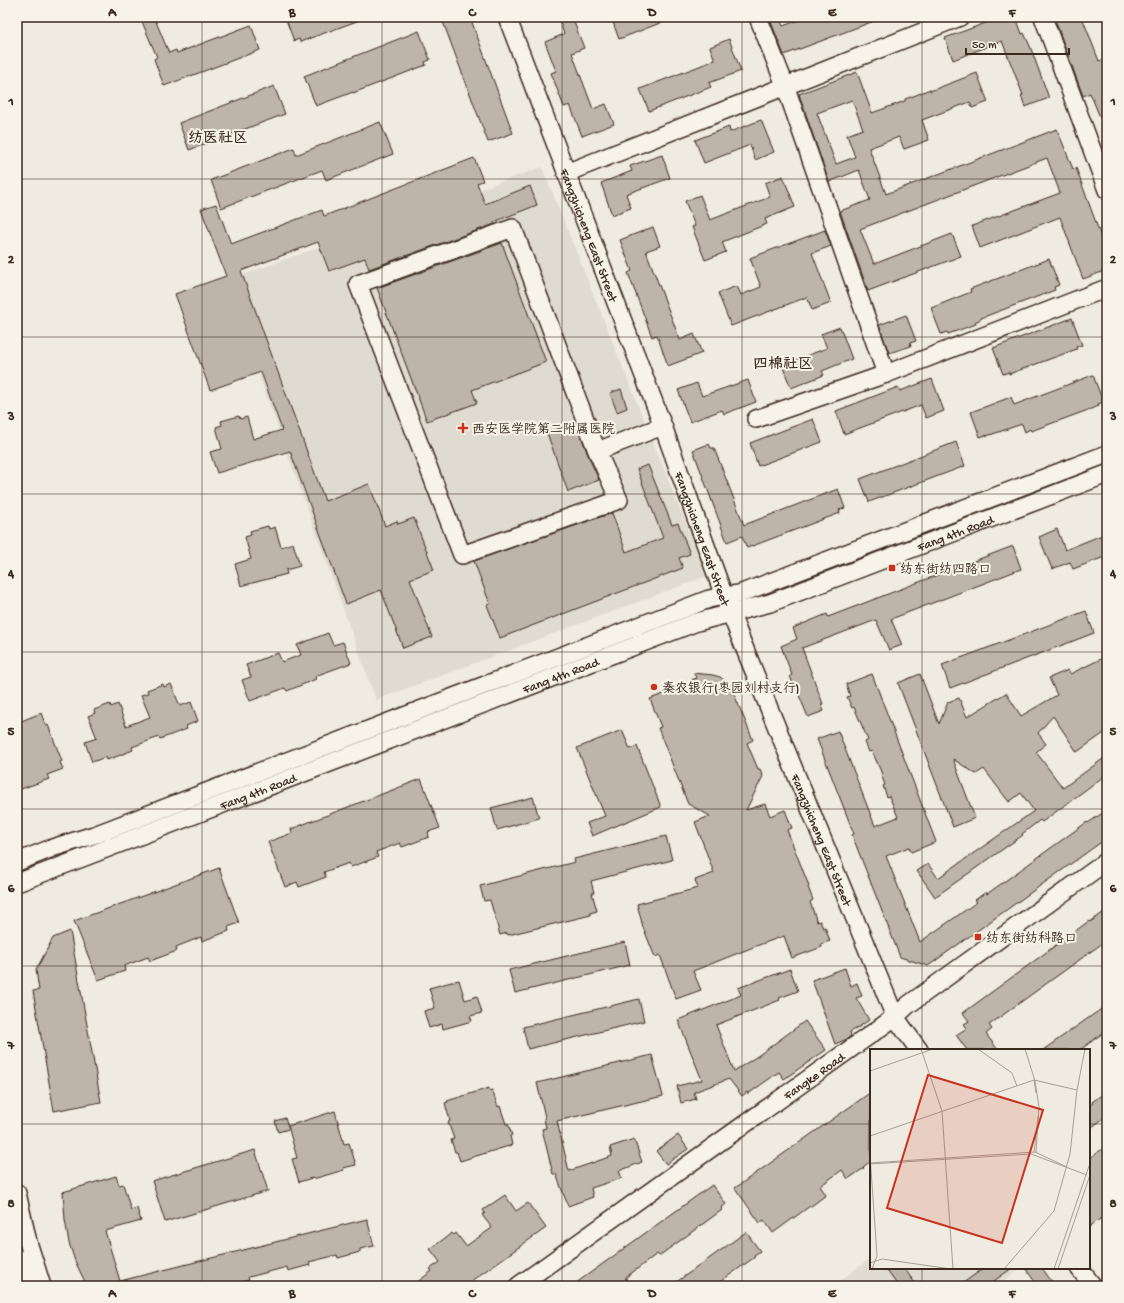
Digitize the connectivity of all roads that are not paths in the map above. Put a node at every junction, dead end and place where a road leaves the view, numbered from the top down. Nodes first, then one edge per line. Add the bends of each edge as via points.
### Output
1 (507, 17) edge
2 (758, 17) edge
3 (960, 17) edge
4 (1043, 17) edge
5 (785, 85) junction
6 (566, 173) junction
7 (1107, 190) edge
8 (1107, 288) edge
9 (886, 374) junction
10 (756, 419) dead end
11 (663, 426) junction
12 (597, 451) junction
13 (1107, 454) edge
14 (1107, 474) edge
15 (724, 596) junction
16 (731, 613) junction
17 (1107, 861) edge
18 (17, 862) edge
19 (17, 883) edge
20 (895, 1017) junction
21 (918, 1049) edge
22 (17, 1192) edge
23 (17, 1258) edge
24 (1080, 1269) edge
25 (26, 1286) edge
26 (42, 1286) edge
27 (518, 1286) edge
28 (1093, 1286) edge

1 - 6 street, Fangzhicheng East Street
2 - 5 street
3 - 5 street
4 - 7 street
5 - 6 street
5 - 9 street
6 - 11 street, Fangzhicheng East Street
8 - 9 street
9 - 10 street
11 - 12 street
11 - 15 street, Fangzhicheng East Street
12 - 12 street via 513,228 358,284 462,555 619,500
13 - 15 street, Fang 4th Road via 739,594
14 - 16 street, Fang 4th Road via 770,603
15 - 16 street, Fangzhicheng East Street
15 - 18 street, Fang 4th Road via 709,599 105,831
16 - 19 street, Fang 4th Road via 697,622
16 - 20 street, Fangzhicheng East Street
17 - 20 street, Fangke Road
20 - 21 street, Fangzhicheng East Street
20 - 27 street, Fangke Road
22 - 26 street via 28,1242
23 - 25 street
24 - 28 street

